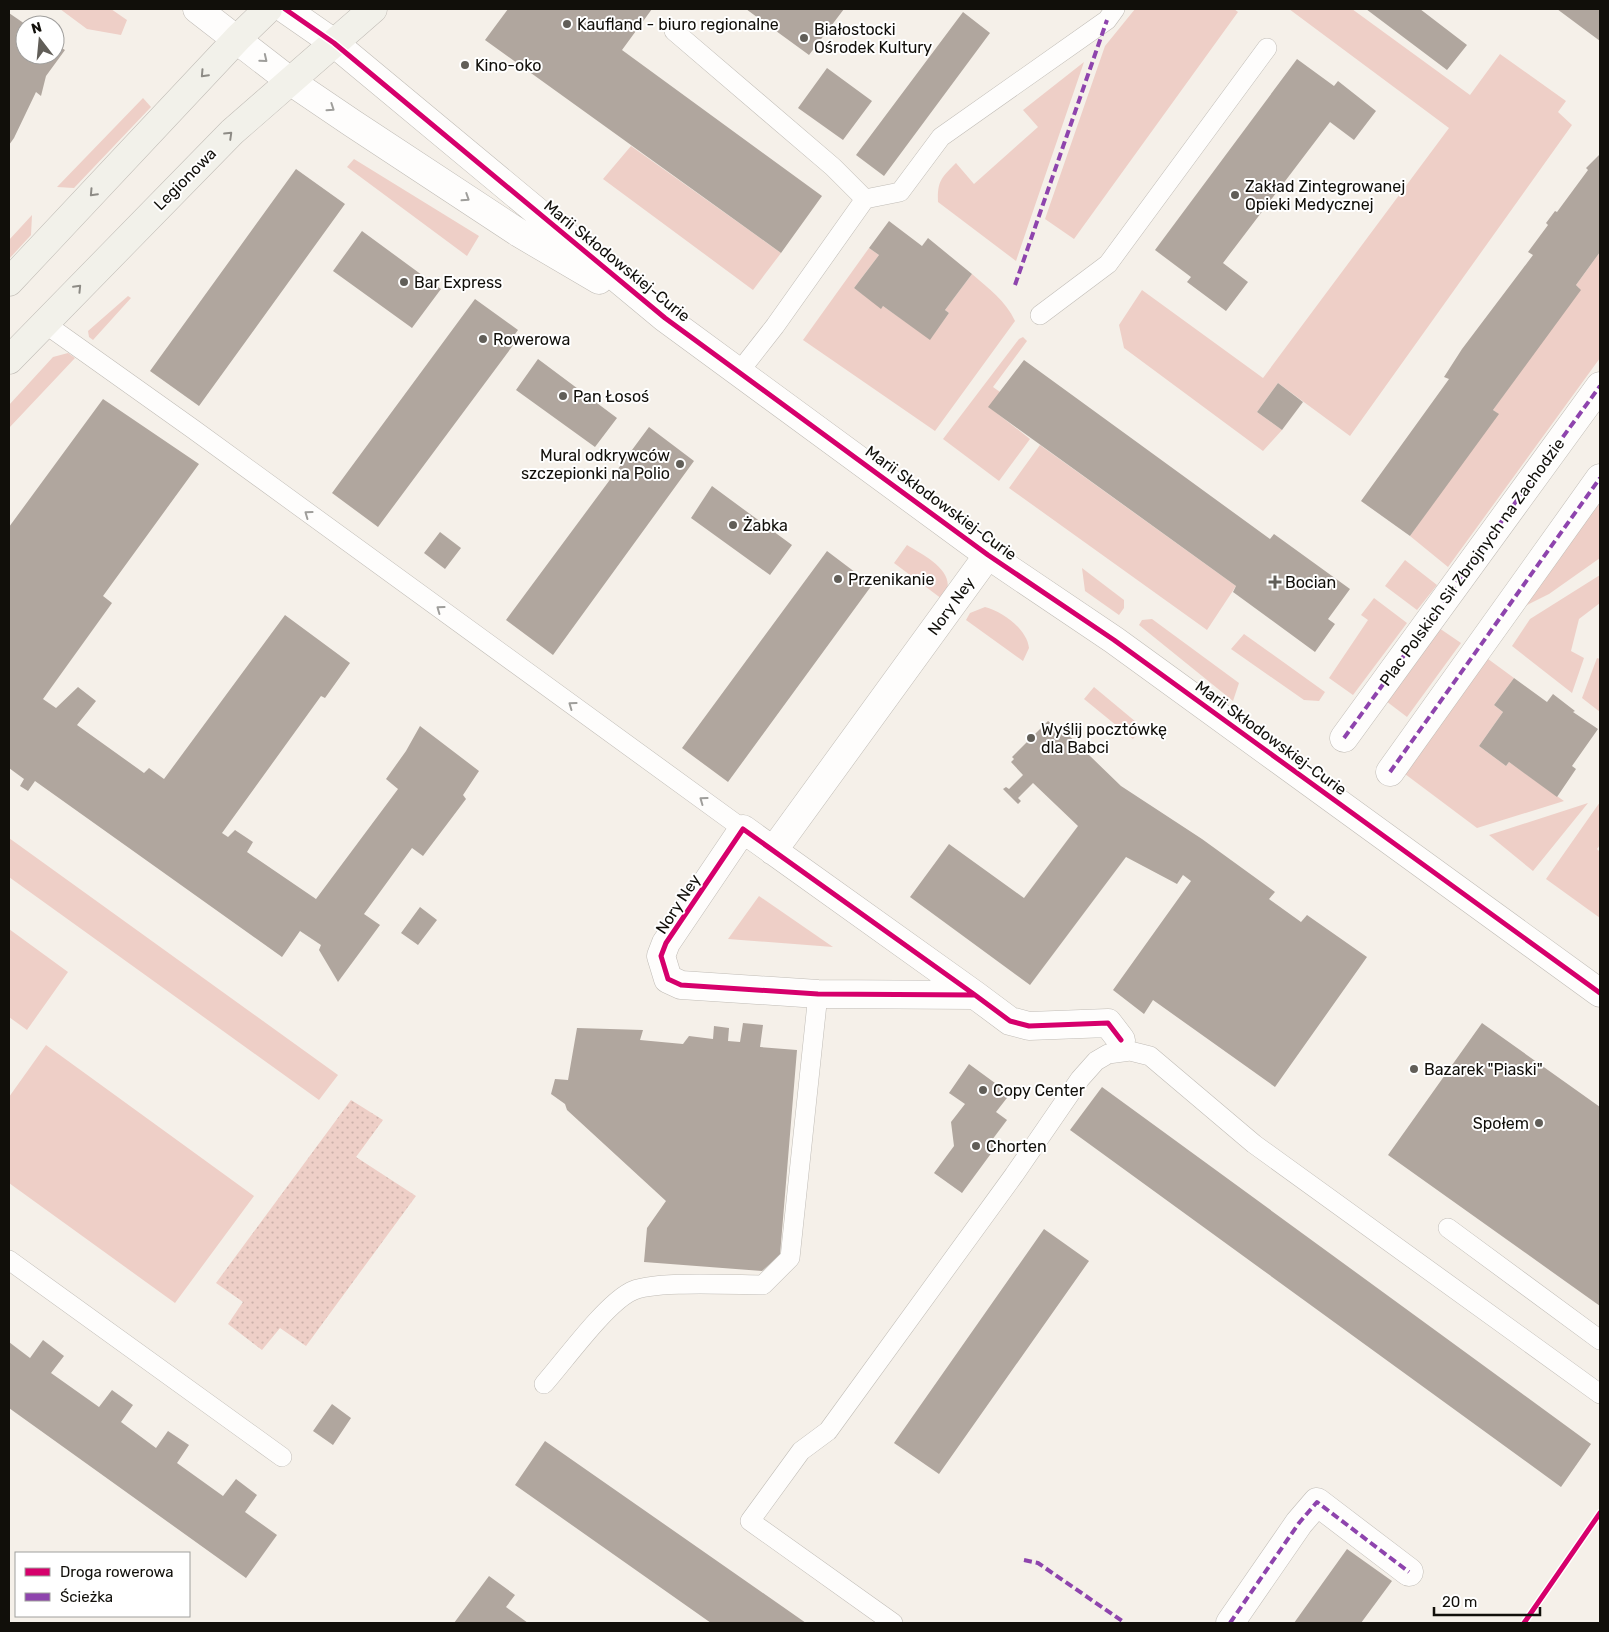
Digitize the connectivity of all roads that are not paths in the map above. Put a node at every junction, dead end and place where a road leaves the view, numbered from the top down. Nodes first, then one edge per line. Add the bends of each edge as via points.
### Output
1 (197, 9) edge
2 (268, 9) edge
3 (286, 9) edge
4 (373, 9) edge
5 (1115, 9) edge
6 (674, 31) dead end
7 (238, 38) junction
8 (334, 43) junction
9 (1267, 48) dead end
10 (290, 81) junction
11 (865, 199) junction
12 (9, 282) edge
13 (1040, 315) dead end
14 (665, 318) junction
15 (44, 323) junction
16 (9, 360) edge
17 (738, 372) junction
18 (1600, 386) edge
19 (1600, 478) edge
20 (988, 554) junction
21 (1344, 738) dead end
22 (1390, 772) dead end
23 (743, 829) junction
24 (773, 851) junction
25 (1600, 993) edge
26 (818, 994) junction
27 (975, 995) junction
28 (1126, 1046) junction
29 (1448, 1228) dead end
30 (9, 1260) edge
31 (1600, 1340) edge
32 (544, 1384) dead end
33 (1600, 1394) edge
34 (282, 1457) dead end
35 (1409, 1572) dead end
36 (892, 1623) edge
37 (1230, 1623) edge

1 - 7 street, Marii Skłodowskiej-Curie
2 - 7 main road
3 - 8 street, Marii Skłodowskiej-Curie
4 - 8 main road, Legionowa
5 - 11 lane via 1107,20 941,137 900,192
6 - 11 lane via 833,167
7 -> 10 street, Marii Skłodowskiej-Curie
7 -> 12 main road
8 - 10 main road, Legionowa
8 - 14 street, Marii Skłodowskiej-Curie
9 - 13 lane via 1108,264
10 -> 14 street, Marii Skłodowskiej-Curie via 519,233
15 -> 10 main road, Legionowa via 232,132
11 - 17 lane via 775,326
14 - 17 street, Marii Skłodowskiej-Curie
15 - 16 main road, Legionowa
23 -> 15 lane
17 - 20 street, Marii Skłodowskiej-Curie
18 - 21 street, Plac Polskich Sił Zbrojnych na Zachodzie
19 - 22 street
20 - 24 street, Nory Ney
20 - 25 street, Marii Skłodowskiej-Curie via 1114,640
23 - 24 street
23 - 26 street, Nory Ney via 666,943 661,956 668,979 680,985
24 - 27 street
26 - 27 street, Nory Ney
26 - 32 lane via 790,1258 763,1284 650,1286 630,1291 607,1310
27 - 28 street via 1010,1021 1029,1026 1108,1022
28 - 33 lane via 1150,1056 1254,1144
28 - 36 lane via 1096,1061 1080,1079 828,1431 800,1451 750,1521
29 - 31 lane
30 - 34 lane
35 - 37 street via 1317,1502

